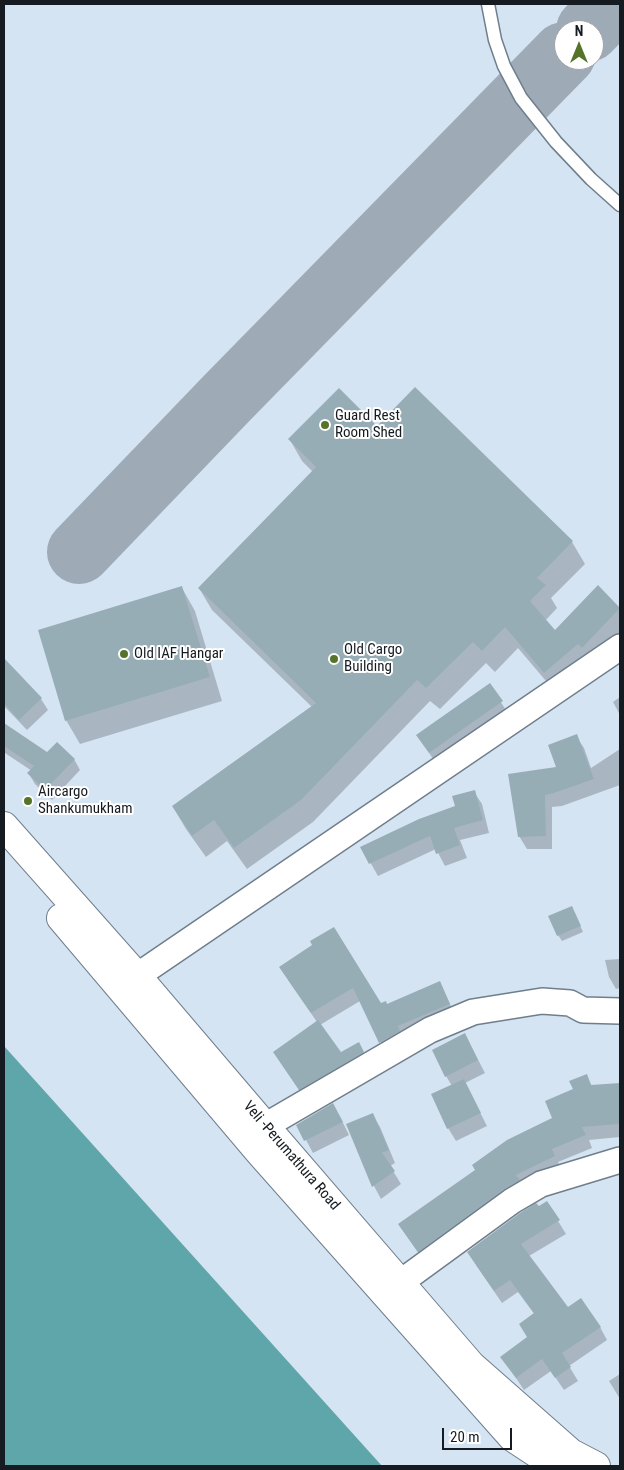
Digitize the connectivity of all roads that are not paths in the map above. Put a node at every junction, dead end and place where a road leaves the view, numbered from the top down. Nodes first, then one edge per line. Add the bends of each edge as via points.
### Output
1 (488, 4) edge
2 (620, 205) edge
3 (620, 647) edge
4 (4, 826) edge
5 (4, 849) edge
6 (137, 976) junction
7 (620, 1011) edge
8 (265, 1126) junction
9 (620, 1160) edge
10 (401, 1282) junction
11 (556, 1466) edge
12 (596, 1466) edge

1 - 2 lane via 504,66 521,98 556,142
3 - 6 street
4 - 6 main road, Veli -Perumathura Road
5 - 11 main road via 260,1153 512,1437
6 - 8 main road, Veli -Perumathura Road
7 - 8 street via 583,1010 570,1003 542,1001 473,1012 430,1030
8 - 10 main road, Veli -Perumathura Road
9 - 10 street via 541,1184 512,1200
10 - 12 main road, Veli -Perumathura Road via 472,1365 571,1454

